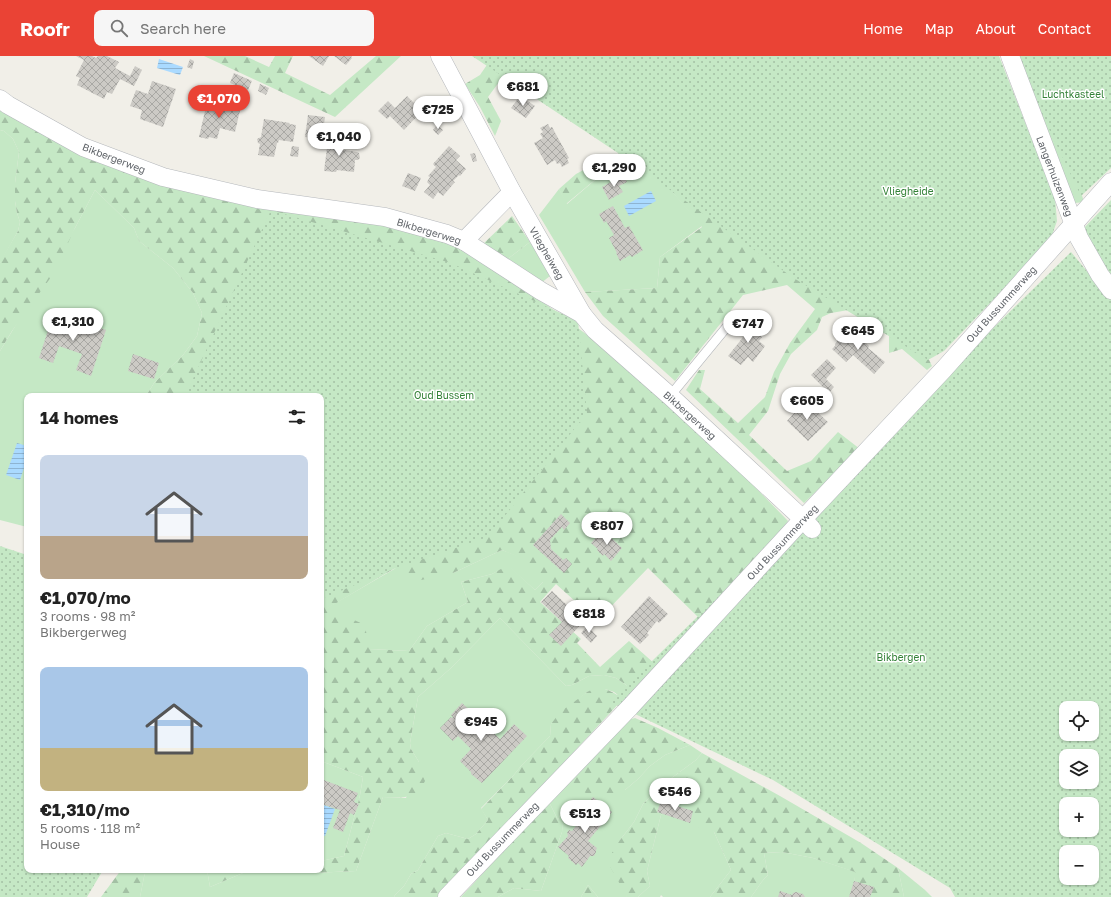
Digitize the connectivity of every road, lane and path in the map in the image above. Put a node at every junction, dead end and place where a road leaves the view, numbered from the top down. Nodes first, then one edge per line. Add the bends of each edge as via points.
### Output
1 (440, 56) edge
2 (1010, 56) edge
3 (0, 99) edge
4 (1111, 182) edge
5 (512, 192) junction
6 (1074, 224) junction
7 (464, 241) junction
8 (1111, 290) edge
9 (582, 314) junction
10 (730, 323) dead end
11 (670, 396) junction
12 (808, 524) junction
13 (447, 897) edge

1 - 5 street, Vliegheiweg
2 - 6 street, Langerhuizenweg
3 - 7 street, Bikbergerweg via 83,147 163,177 257,198 385,218
4 - 6 street, Oud Bussummerweg
5 - 7 street
5 - 9 street, Vliegheiweg
6 - 8 street, Langerhuizenweg via 1079,238
6 - 12 street, Oud Bussummerweg
7 - 9 street, Bikbergerweg via 540,291
9 - 11 street, Bikbergerweg via 595,330
10 - 11 lane
11 - 12 street, Bikbergerweg
12 - 13 street, Oud Bussummerweg

